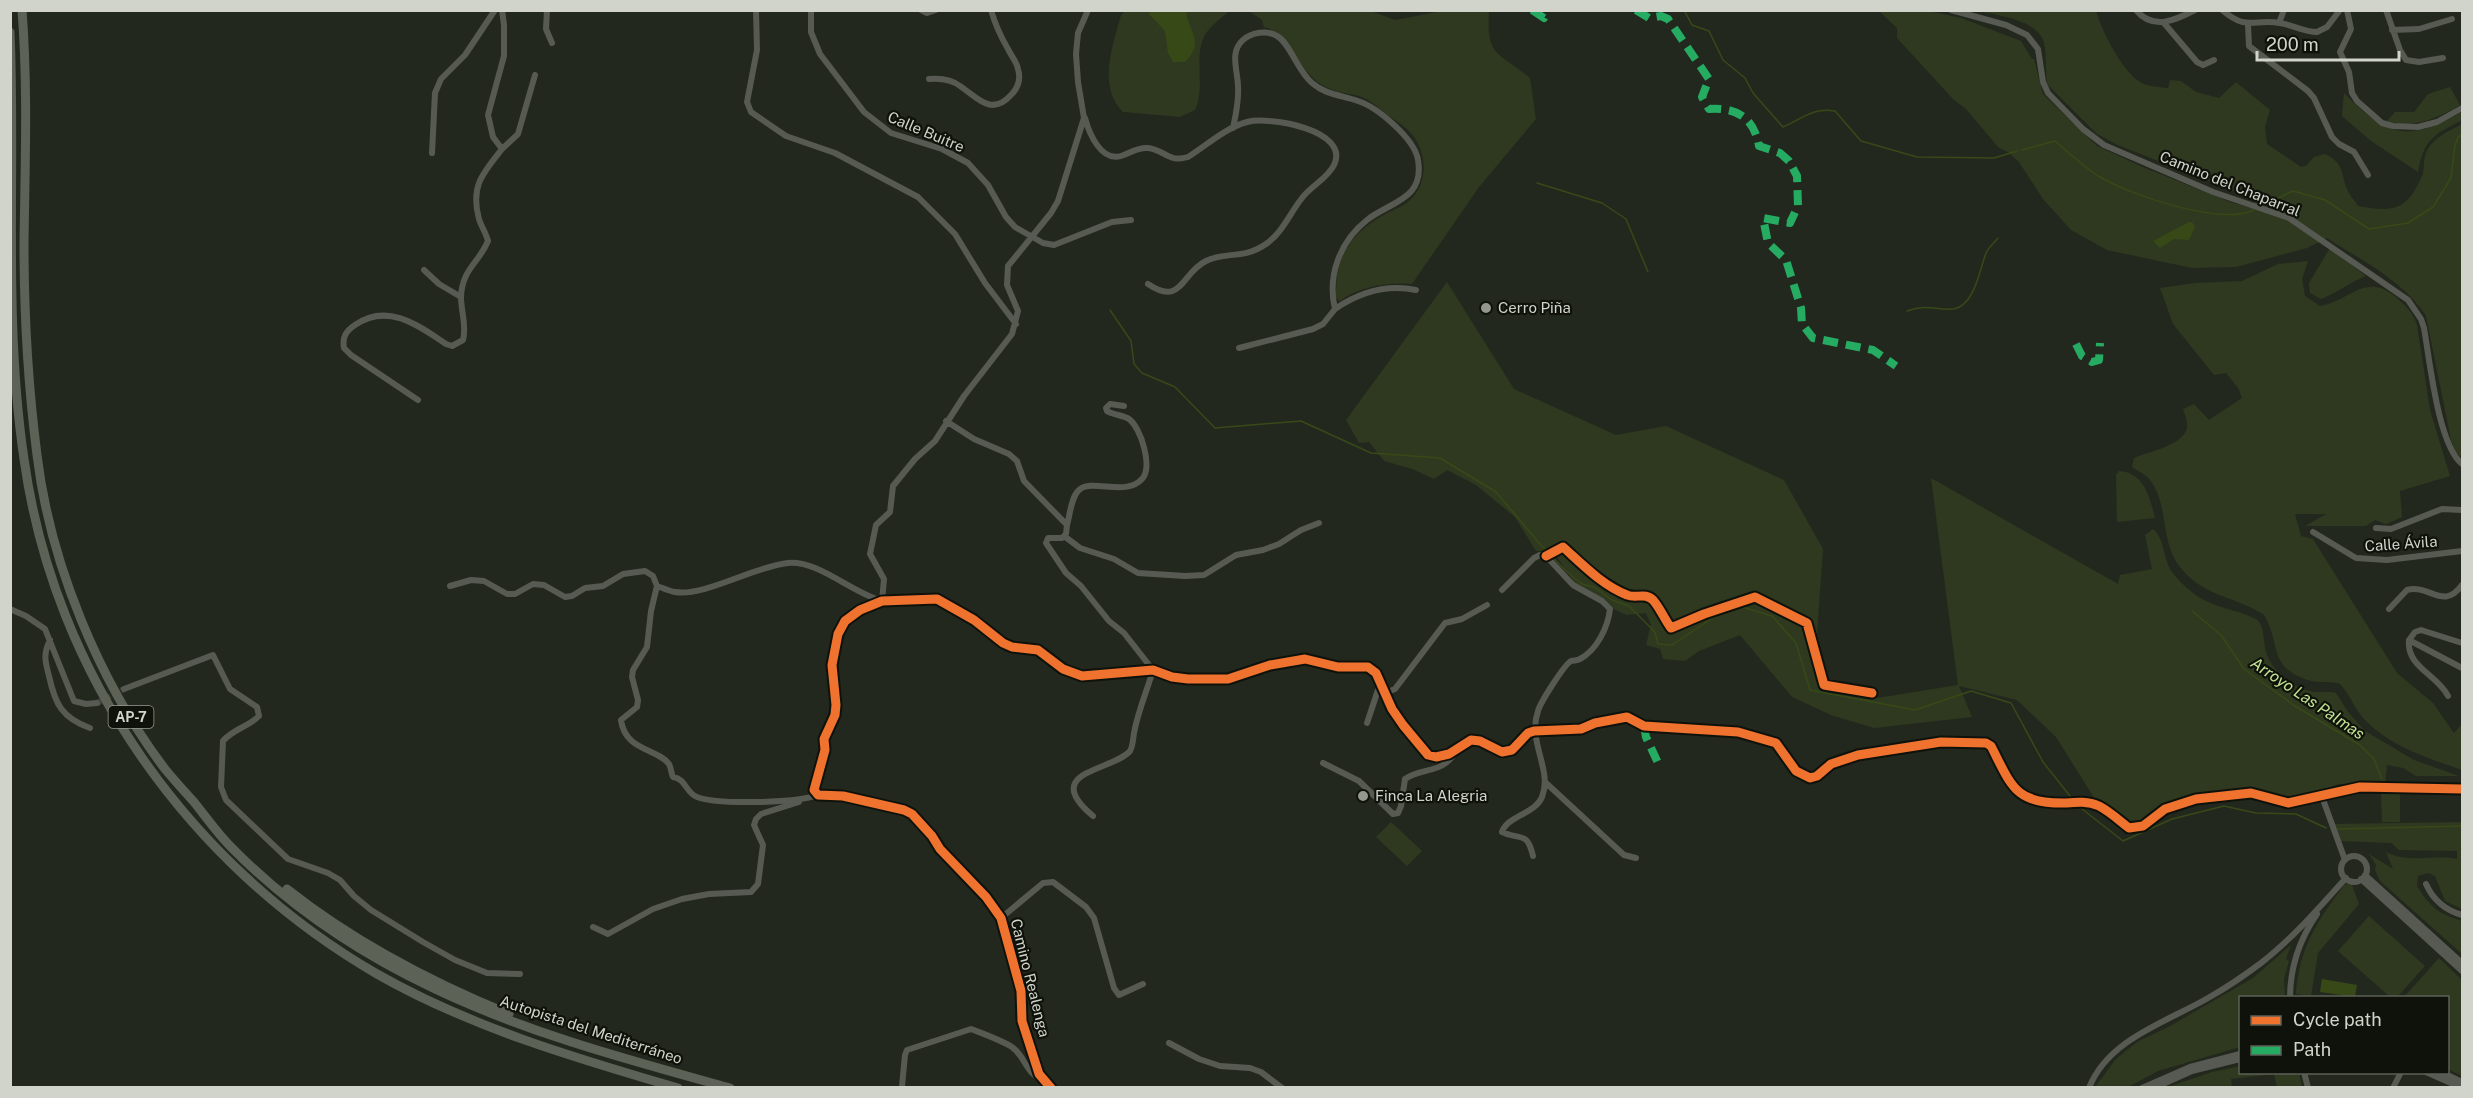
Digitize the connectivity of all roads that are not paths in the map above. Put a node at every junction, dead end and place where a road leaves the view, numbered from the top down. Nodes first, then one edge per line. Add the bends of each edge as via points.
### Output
1 (22, 10) edge
2 (495, 10) edge
3 (502, 10) edge
4 (547, 10) edge
5 (756, 10) edge
6 (811, 10) edge
7 (921, 10) edge
8 (936, 10) edge
9 (992, 10) edge
10 (1088, 10) edge
11 (1952, 10) edge
12 (2136, 10) edge
13 (2195, 10) edge
14 (2222, 10) edge
15 (2284, 10) edge
16 (2340, 10) edge
17 (2347, 10) edge
18 (2386, 10) edge
19 (2451, 19) dead end
20 (2279, 22) junction
21 (2164, 23) junction
22 (2248, 24) junction
23 (2392, 30) junction
24 (10, 32) edge
25 (552, 43) dead end
26 (2443, 58) dead end
27 (2214, 60) dead end
28 (536, 75) dead end
29 (929, 79) dead end
30 (2463, 108) edge
31 (1084, 118) junction
32 (1233, 128) junction
33 (502, 149) junction
34 (432, 153) dead end
35 (2368, 175) dead end
36 (1131, 220) dead end
37 (1032, 237) junction
38 (424, 270) dead end
39 (1148, 284) dead end
40 (1416, 290) dead end
41 (461, 297) junction
42 (1335, 309) junction
43 (1016, 324) junction
44 (1239, 348) dead end
45 (418, 400) dead end
46 (1124, 406) dead end
47 (946, 421) junction
48 (2463, 464) edge
49 (2463, 510) edge
50 (1319, 523) dead end
51 (1067, 525) junction
52 (2376, 528) dead end
53 (2313, 532) dead end
54 (1064, 536) junction
55 (2462, 552) edge
56 (2463, 585) edge
57 (450, 586) dead end
58 (657, 586) junction
59 (1502, 590) dead end
60 (882, 601) junction
61 (1487, 605) dead end
62 (10, 609) edge
63 (2389, 609) dead end
64 (50, 640) junction
65 (2409, 640) junction
66 (2463, 643) edge
67 (2463, 668) edge
68 (1153, 670) junction
69 (124, 689) tunnel mouth
70 (1384, 690) junction
71 (2448, 696) dead end
72 (97, 703) dead end
73 (1367, 723) dead end
74 (90, 728) dead end
75 (1534, 731) junction
76 (1458, 749) junction
77 (1323, 763) dead end
78 (1545, 782) junction
79 (2463, 789) edge
80 (2321, 794) junction
81 (818, 795) junction
82 (808, 798) junction
83 (1093, 816) dead end
84 (1533, 856) dead end
85 (1636, 858) dead end
86 (2345, 860) junction
87 (2363, 877) junction
88 (2346, 878) junction
89 (2426, 884) dead end
90 (2330, 895) junction
91 (2463, 915) edge
92 (1001, 918) junction
93 (593, 927) dead end
94 (2463, 963) edge
95 (2463, 970) edge
96 (520, 974) dead end
97 (1143, 984) dead end
98 (2290, 996) edge
99 (1169, 1043) dead end
100 (2239, 1055) edge
101 (2239, 1059) edge
102 (2400, 1074) edge
103 (2430, 1074) edge
104 (2445, 1074) edge
105 (1042, 1079) junction
106 (2463, 1082) edge
107 (902, 1086) dead end
108 (678, 1088) edge
109 (730, 1088) edge
110 (1051, 1088) edge
111 (1282, 1088) edge
112 (2089, 1088) edge
113 (2142, 1088) edge
114 (2154, 1088) edge
115 (2393, 1088) edge
116 (2462, 1088) edge

1 - 109 highway, Autopista del Mediterráneo / AP-7 via 27,110 26,321 37,460 52,532 89,637 112,684 165,770 220,836 255,870 296,904 375,958 431,988 524,1027
2 - 34 street via 465,55 441,79 435,93
3 - 33 street via 504,56 488,115 493,137
4 - 25 street via 546,29
5 - 43 street via 757,50 747,102 752,112 786,136 835,153 918,197 955,234 985,284
6 - 37 street, Calle Buitre via 811,32 820,54 870,118 891,134 942,149 968,163 988,184 1009,222
7 - 8 street
9 - 29 street via 1019,70 1018,85 1010,97 989,104 975,100 960,85
10 - 31 street via 1078,33 1076,54
11 - 48 street, Camino del Chaparral via 2016,29 2032,39 2048,93 2104,146 2213,192 2289,218 2408,300 2424,328 2446,442
12 - 21 street via 2143,17
13 - 21 street
14 - 22 street
15 - 20 street
16 - 20 street via 2327,27 2317,32
17 - 30 street via 2350,29 2340,52 2349,72 2349,86 2357,101 2382,123 2418,127
18 - 23 street
19 - 23 street via 2419,29
20 - 22 street
21 - 27 street via 2196,62 2203,65
22 - 35 street via 2249,46 2308,91 2332,137 2358,156
23 - 26 street via 2406,60
24 - 108 highway, Autopista del Mediterráneo / AP-7 via 13,330 24,462 53,581 78,645 124,731 186,818 220,855 324,941 451,1011 564,1054
28 - 33 street via 518,134
31 - 32 street via 1094,141 1118,157 1141,148 1181,159
31 - 37 street via 1058,201
32 - 39 street via 1251,121 1271,120 1311,131 1332,143 1335,163 1300,200 1281,230 1264,245 1247,254 1203,262 1175,291 1162,292
32 - 42 street via 1238,99 1236,51 1249,36 1267,32 1283,39 1296,65 1312,84 1330,95 1365,105 1404,134 1414,147 1419,168 1411,191 1400,202 1367,219 1343,247 1334,274
33 - 41 street via 478,182 478,213 488,241 471,265
36 - 37 street, Calle Buitre via 1112,222 1054,245
37 - 43 street via 1011,260 1006,272 1018,310
38 - 41 street
40 - 42 street via 1371,291
41 - 45 street via 465,334 459,344 446,344 417,324 386,315 364,319 344,337 344,348 351,355
42 - 44 street via 1319,327
43 - 47 street
46 - 51 street via 1110,404 1106,408 1128,418 1136,428 1147,469 1137,483 1125,487 1083,488 1077,492
47 - 51 street via 1009,454 1017,461 1024,481
47 - 60 street via 935,441 893,486 890,512 876,525 870,554 884,579
49 - 52 street via 2433,511 2391,529
50 - 54 street via 1271,547 1236,555 1204,574 1185,576 1138,573 1114,559 1080,548
51 - 54 street
53 - 55 street, Calle Ávila via 2356,558 2387,560
54 - 68 street via 1048,538 1047,548
56 - 63 street via 2445,597 2407,590
57 - 58 street via 484,581 507,594 515,594 533,584 544,585 565,597 585,588 603,586 623,574 645,571 653,576
58 - 60 street via 676,592 695,591 789,563 805,565
58 - 82 street via 650,639 633,670 637,707 623,717 622,727 637,746 666,761 673,777 683,781 698,797 745,801
59 - 75 street via 1534,558 1546,556 1573,585 1611,609 1604,633 1586,654 1568,665 1539,708
60 - 68 street via 937,599 974,620 1003,643 1038,650 1071,674
60 - 81 street via 845,621 838,634 832,665 835,715 824,739 825,750 814,790
61 - 70 street via 1462,619 1445,623 1395,689
62 - 64 street via 45,629
64 - 72 street via 74,700
64 - 74 street via 44,661 53,696 59,708 76,723
65 - 66 street via 2421,630
65 - 67 street
65 - 71 street via 2412,658
68 - 70 street via 1188,679 1228,678 1305,659 1338,667 1368,667 1376,673
68 - 83 street via 1132,749 1083,775 1077,783 1079,804
69 - 96 street via 213,655 230,689 257,707 259,716 223,741 221,788 226,800 288,859 340,880 371,910 423,942 487,974
70 - 73 street via 1378,690
70 - 76 street via 1392,709 1428,755 1437,757
75 - 76 street via 1512,750 1502,752 1471,740
75 - 78 street
75 - 80 street via 1581,729 1627,717 1644,726 1738,732 1776,743 1796,771 1810,777 1858,755 1941,742 1986,743 2009,781 2024,797 2046,803 2084,802 2098,806 2130,828 2143,826 2165,809 2196,799 2251,793 2288,804
76 - 77 street via 1444,765 1405,779 1401,806 1393,814 1359,781
78 - 84 street via 1542,799 1536,806 1502,829 1505,835 1528,840
78 - 85 street via 1624,855
79 - 80 street via 2360,787
80 - 86 street
81 - 82 street
81 - 92 street, Camino Realenga via 843,796 912,814
82 - 93 street via 756,819 754,825 763,845 758,884 751,892 682,899 653,909 608,934
86 - 87 street via 2351,856 2363,859 2367,866
86 - 88 street via 2342,868
87 - 88 street via 2351,881
87 - 94 street
87 - 95 street
88 - 90 street
89 - 91 street via 2441,905
90 - 98 street via 2306,929 2297,950
90 - 112 street via 2260,963 2208,998 2141,1033 2116,1052 2094,1076
92 - 97 street via 1043,883 1053,882 1094,918 1119,994
92 - 105 street, Camino Realenga via 1021,991 1022,1021
99 - 111 street via 1220,1066 1261,1072
100 - 113 street via 2190,1067
101 - 114 street via 2192,1071
102 - 115 street
103 - 116 street
104 - 106 street
105 - 107 street via 1030,1071 1012,1047 971,1029 907,1050
105 - 110 street, Camino Realenga

